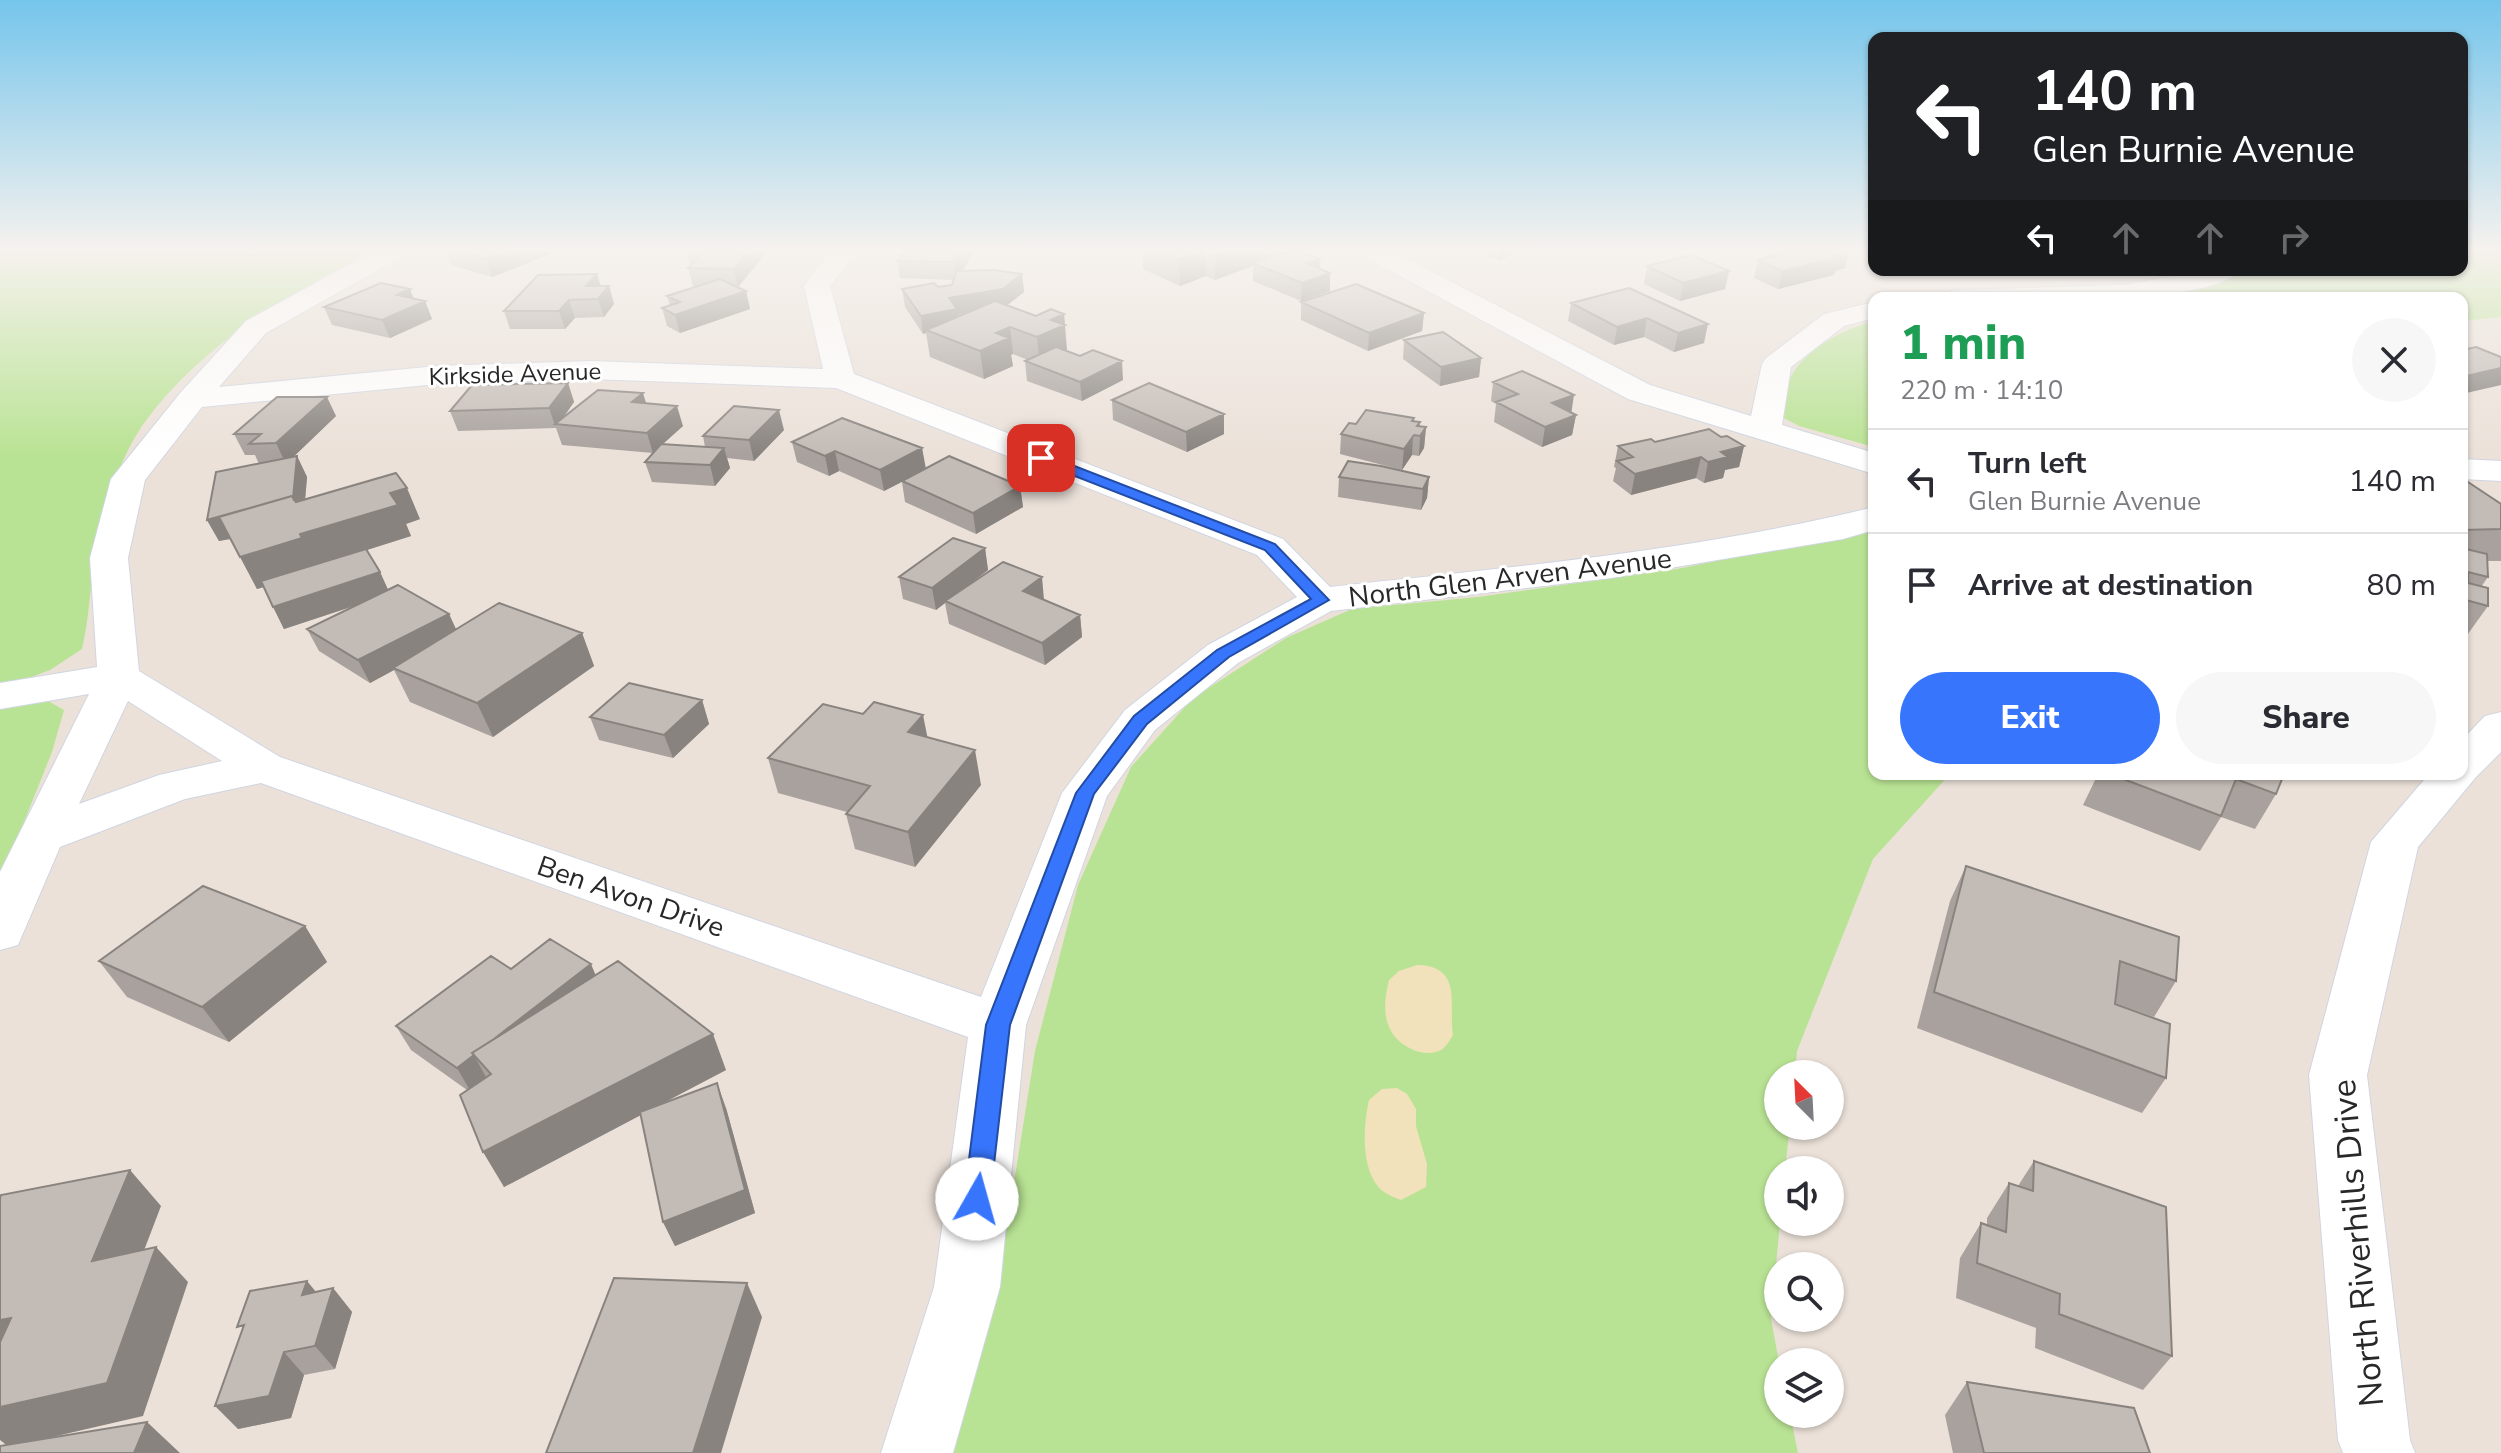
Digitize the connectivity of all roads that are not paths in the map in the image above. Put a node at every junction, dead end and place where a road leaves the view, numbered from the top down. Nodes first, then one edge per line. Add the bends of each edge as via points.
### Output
1 (271, 319) edge
2 (825, 319) edge
3 (1500, 319) edge
4 (1839, 319) edge
5 (840, 379) junction
6 (192, 399) junction
7 (1765, 429) junction
8 (1868, 462) edge
9 (2468, 469) edge
10 (2501, 471) edge
11 (1868, 520) edge
12 (1321, 600) junction
13 (119, 676) junction
14 (0, 696) edge
15 (2501, 726) edge
16 (2468, 759) edge
17 (264, 768) junction
18 (2450, 780) edge
19 (40, 836) junction
20 (0, 931) edge
21 (998, 1025) junction
22 (917, 1453) edge
23 (2379, 1453) edge

1 - 6 street via 256,327
2 - 5 street
3 - 7 street via 1639,392
4 - 7 street via 1777,364
5 - 6 street, Kirkside Avenue via 590,370 437,375
5 - 12 street, Kirkside Avenue via 1270,547
6 - 13 street via 128,479 109,558
7 - 8 street
9 - 10 street
11 - 12 street, North Glen Arven Avenue via 1611,567
12 - 21 street, North Glen Arven Avenue via 1223,654 1140,720 1085,793
13 - 14 street
13 - 17 street, Ben Avon Drive
13 - 19 street
15 - 16 street
17 - 19 street via 175,786
17 - 21 street, Ben Avon Drive
18 - 23 street, North Riverhills Drive via 2395,842 2338,1075
19 - 20 street
21 - 22 street, North Glen Arven Avenue via 967,1287

